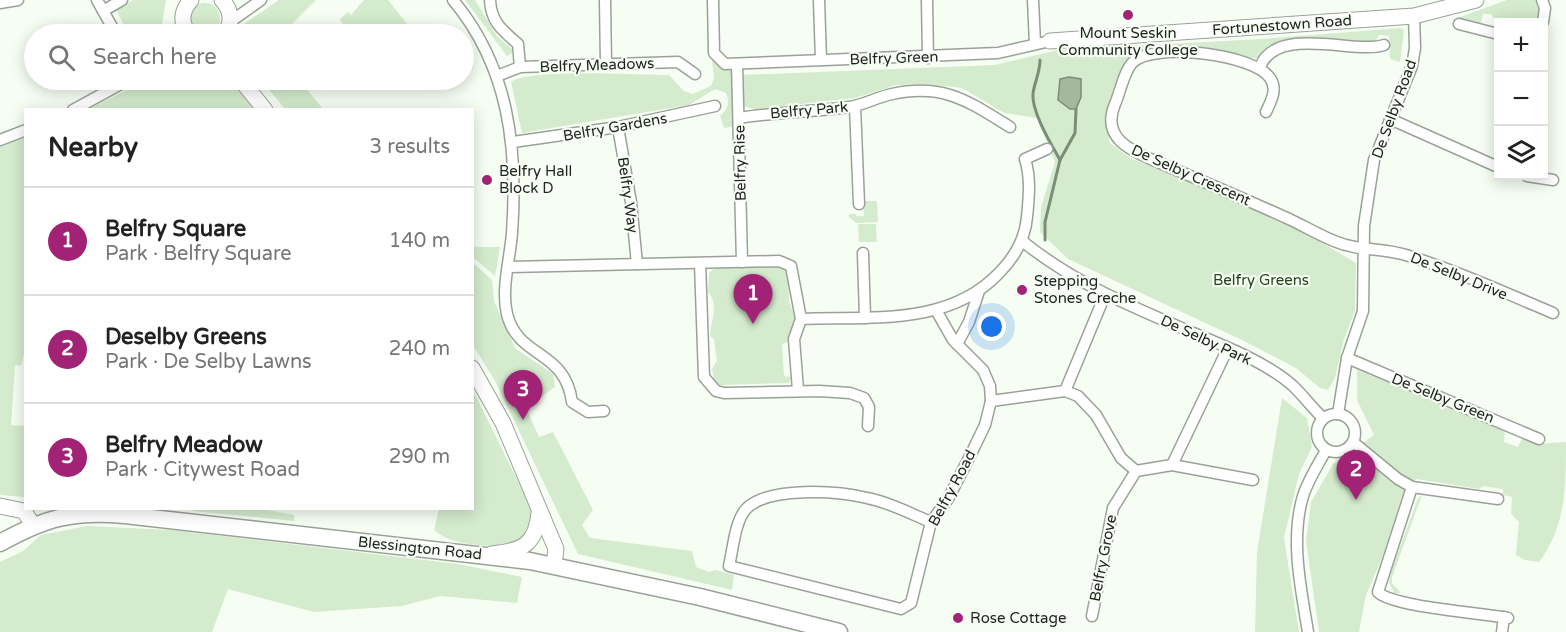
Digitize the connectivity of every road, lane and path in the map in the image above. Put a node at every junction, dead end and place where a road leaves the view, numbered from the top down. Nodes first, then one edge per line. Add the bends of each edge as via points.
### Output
1 (18, 0) edge
2 (97, 0) edge
3 (122, 0) edge
4 (191, 0) edge
5 (222, 0) edge
6 (261, 0) edge
7 (453, 0) edge
8 (490, 0) edge
9 (605, 0) edge
10 (712, 0) edge
11 (819, 0) edge
12 (927, 0) edge
13 (1033, 0) edge
14 (1476, 0) edge
15 (1542, 0) edge
16 (0, 3) edge
17 (103, 11) junction
18 (1414, 16) junction
19 (1544, 18) edge
20 (182, 22) edge
21 (110, 24) edge
22 (228, 24) edge
23 (235, 24) edge
24 (470, 24) edge
25 (1459, 24) dead end
26 (474, 30) edge
27 (1494, 33) edge
28 (1042, 43) junction
29 (1384, 45) dead end
30 (928, 58) junction
31 (821, 60) junction
32 (737, 64) junction
33 (606, 65) junction
34 (520, 67) junction
35 (1260, 67) junction
36 (695, 74) dead end
37 (497, 76) junction
38 (110, 90) edge
39 (249, 90) edge
40 (715, 105) dead end
41 (855, 106) junction
42 (77, 108) edge
43 (263, 108) edge
44 (1266, 112) dead end
45 (740, 118) junction
46 (1390, 119) junction
47 (618, 127) junction
48 (1010, 128) dead end
49 (24, 131) edge
50 (0, 140) edge
51 (513, 142) junction
52 (1047, 149) dead end
53 (1494, 165) edge
54 (1548, 179) edge
55 (1553, 180) dead end
56 (859, 204) dead end
57 (1022, 241) junction
58 (1363, 250) junction
59 (863, 253) dead end
60 (742, 262) junction
61 (700, 263) junction
62 (637, 264) junction
63 (509, 267) junction
64 (979, 291) junction
65 (1105, 295) junction
66 (936, 310) junction
67 (1553, 314) dead end
68 (865, 318) junction
69 (801, 319) junction
70 (957, 344) junction
71 (1228, 348) junction
72 (1347, 358) junction
73 (474, 372) edge
74 (798, 390) junction
75 (1065, 391) junction
76 (991, 401) junction
77 (604, 411) dead end
78 (1338, 414) junction
79 (1323, 418) junction
80 (868, 426) dead end
81 (1539, 439) dead end
82 (1353, 442) junction
83 (1326, 450) junction
84 (1172, 465) junction
85 (1136, 471) junction
86 (1253, 480) dead end
87 (1412, 487) junction
88 (1498, 499) dead end
89 (0, 506) edge
90 (540, 511) junction
91 (932, 522) junction
92 (33, 525) junction
93 (0, 543) edge
94 (480, 555) junction
95 (554, 566) junction
96 (1092, 616) dead end
97 (839, 632) edge
98 (1308, 632) edge
99 (1502, 632) edge

1 - 16 street
2 - 17 street
3 - 17 street
4 - 20 street
5 - 22 street via 229,9
6 - 23 street
7 - 24 street
8 - 34 street via 495,24 518,44
9 - 33 street
10 - 32 street via 714,53 725,63
11 - 31 street
12 - 30 street
13 - 28 street
14 - 18 street, Fortunestown Road
15 - 19 street
17 - 21 street
18 - 28 street, Fortunestown Road
18 - 46 street, De Selby Road via 1412,66
25 - 27 street
26 - 37 street
28 - 30 street, Belfry Green via 998,54
29 - 35 street via 1376,48 1300,44 1271,53
30 - 31 street, Belfry Green
31 - 32 street, Belfry Green
32 - 45 street, Belfry Rise
33 - 34 street, Belfry Meadows
33 - 36 street, Belfry Meadows via 678,62
34 - 37 street, Belfry Meadows
35 - 44 street via 1272,79 1274,89
35 - 58 street, De Selby Crescent via 1203,52 1143,57 1132,63 1112,112 1111,129 1118,141 1134,152 1334,241
37 - 51 street
38 - 42 street
39 - 43 street
40 - 47 street, Belfry Gardens
41 - 45 street, Belfry Park
41 - 48 street, Belfry Park via 916,90 944,92 963,98
41 - 56 street
45 - 60 street, Belfry Rise
46 - 53 street
46 - 58 street, De Selby Road via 1374,160
47 - 51 street, Belfry Gardens
47 - 62 street, Belfry Way
49 - 50 street
51 - 63 street
52 - 57 street via 1025,159 1029,174
54 - 55 street
57 - 64 street via 1008,265
57 - 65 street, De Selby Park via 1062,272
58 - 67 street, De Selby Drive via 1412,256
58 - 72 street, De Selby Road via 1363,311
59 - 68 street
60 - 61 street
60 - 69 street via 779,261 791,266
61 - 62 street
61 - 74 street via 704,377 710,386 724,393
62 - 63 street
63 - 77 street via 504,295 516,333 530,349 562,370 572,402 588,412
64 - 66 street
64 - 70 street
65 - 71 street, De Selby Park
65 - 75 street
66 - 68 street
66 - 70 street
68 - 69 street
69 - 74 street via 794,339
70 - 76 street via 982,370 990,386
71 - 79 street, De Selby Park via 1291,385
71 - 84 street
72 - 78 street, De Selby Road
72 - 81 street, De Selby Green
73 - 90 street via 503,423
74 - 80 street via 850,393 864,398 869,407
75 - 76 street
75 - 85 street via 1078,396 1096,416 1121,458
76 - 91 street, Belfry Road via 970,456
78 - 79 street
78 - 82 street via 1353,424
79 - 83 street via 1316,435
82 - 83 street via 1344,451
82 - 87 street
83 - 98 street via 1304,496 1298,523 1301,589
84 - 85 street
84 - 86 street
85 - 96 street, Belfry Grove via 1113,508
87 - 88 street
87 - 99 street via 1378,592 1404,602 1506,617
89 - 92 street via 24,511
90 - 94 street via 537,530 528,544 505,553
90 - 95 street via 556,549
91 - 91 street, Belfry Road via 911,603 901,609 729,566 736,532 746,509 764,497 791,493 868,498
92 - 93 main road, Blessington Road
92 - 94 main road, Blessington Road via 64,515 101,513
94 - 95 main road, Blessington Road
95 - 97 main road, Blessington Road

